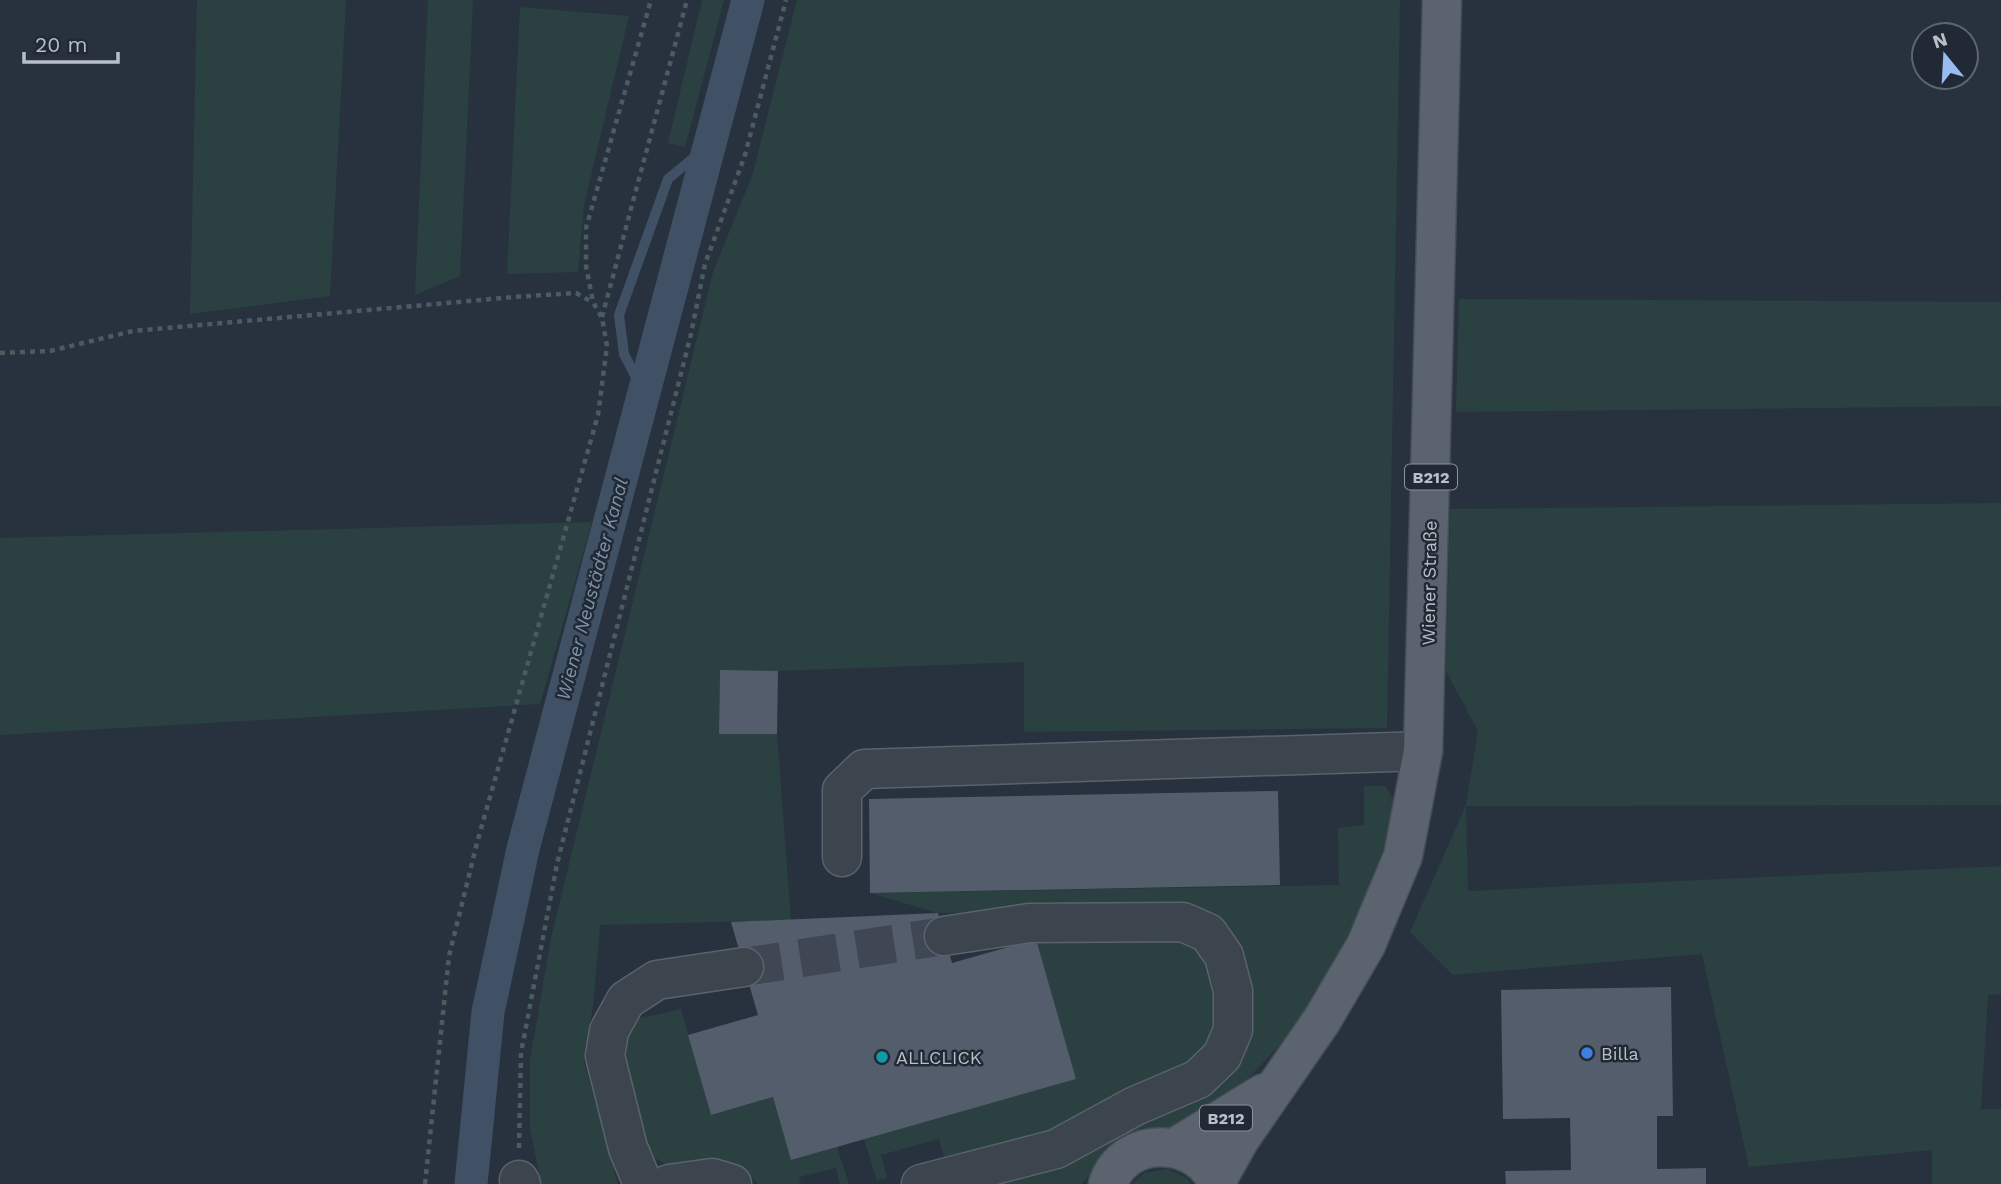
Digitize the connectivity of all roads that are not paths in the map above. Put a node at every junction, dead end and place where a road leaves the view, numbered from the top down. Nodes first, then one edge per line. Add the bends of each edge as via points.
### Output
1 (1442, 0) edge
2 (1423, 751) junction
3 (842, 857) dead end
4 (944, 936) tunnel mouth
5 (744, 967) tunnel mouth
6 (1275, 1087) junction
7 (1176, 1147) junction
8 (1218, 1182) edge
9 (643, 1184) edge
10 (669, 1184) edge
11 (732, 1184) edge
12 (921, 1184) edge
13 (1108, 1184) edge

1 - 2 main road, Wiener Straße / B212
2 - 3 lane via 864,769 842,789
2 - 6 main road, Wiener Straße / B212 via 1403,856 1366,945
4 - 12 lane via 1029,923 1183,922 1208,933 1224,956 1233,991 1233,1030 1222,1056 1198,1079 1135,1106 1056,1149
5 - 9 lane via 657,980 626,1000 610,1031 605,1056 628,1148
6 - 7 main road, Wiener Straße / B212
6 - 8 main road, Wiener Straße / B212
7 - 8 main road, Wiener Straße / B212 via 1200,1159
7 - 13 main road, Wiener Straße / B212 via 1138,1151 1123,1162
10 - 11 lane via 712,1178

